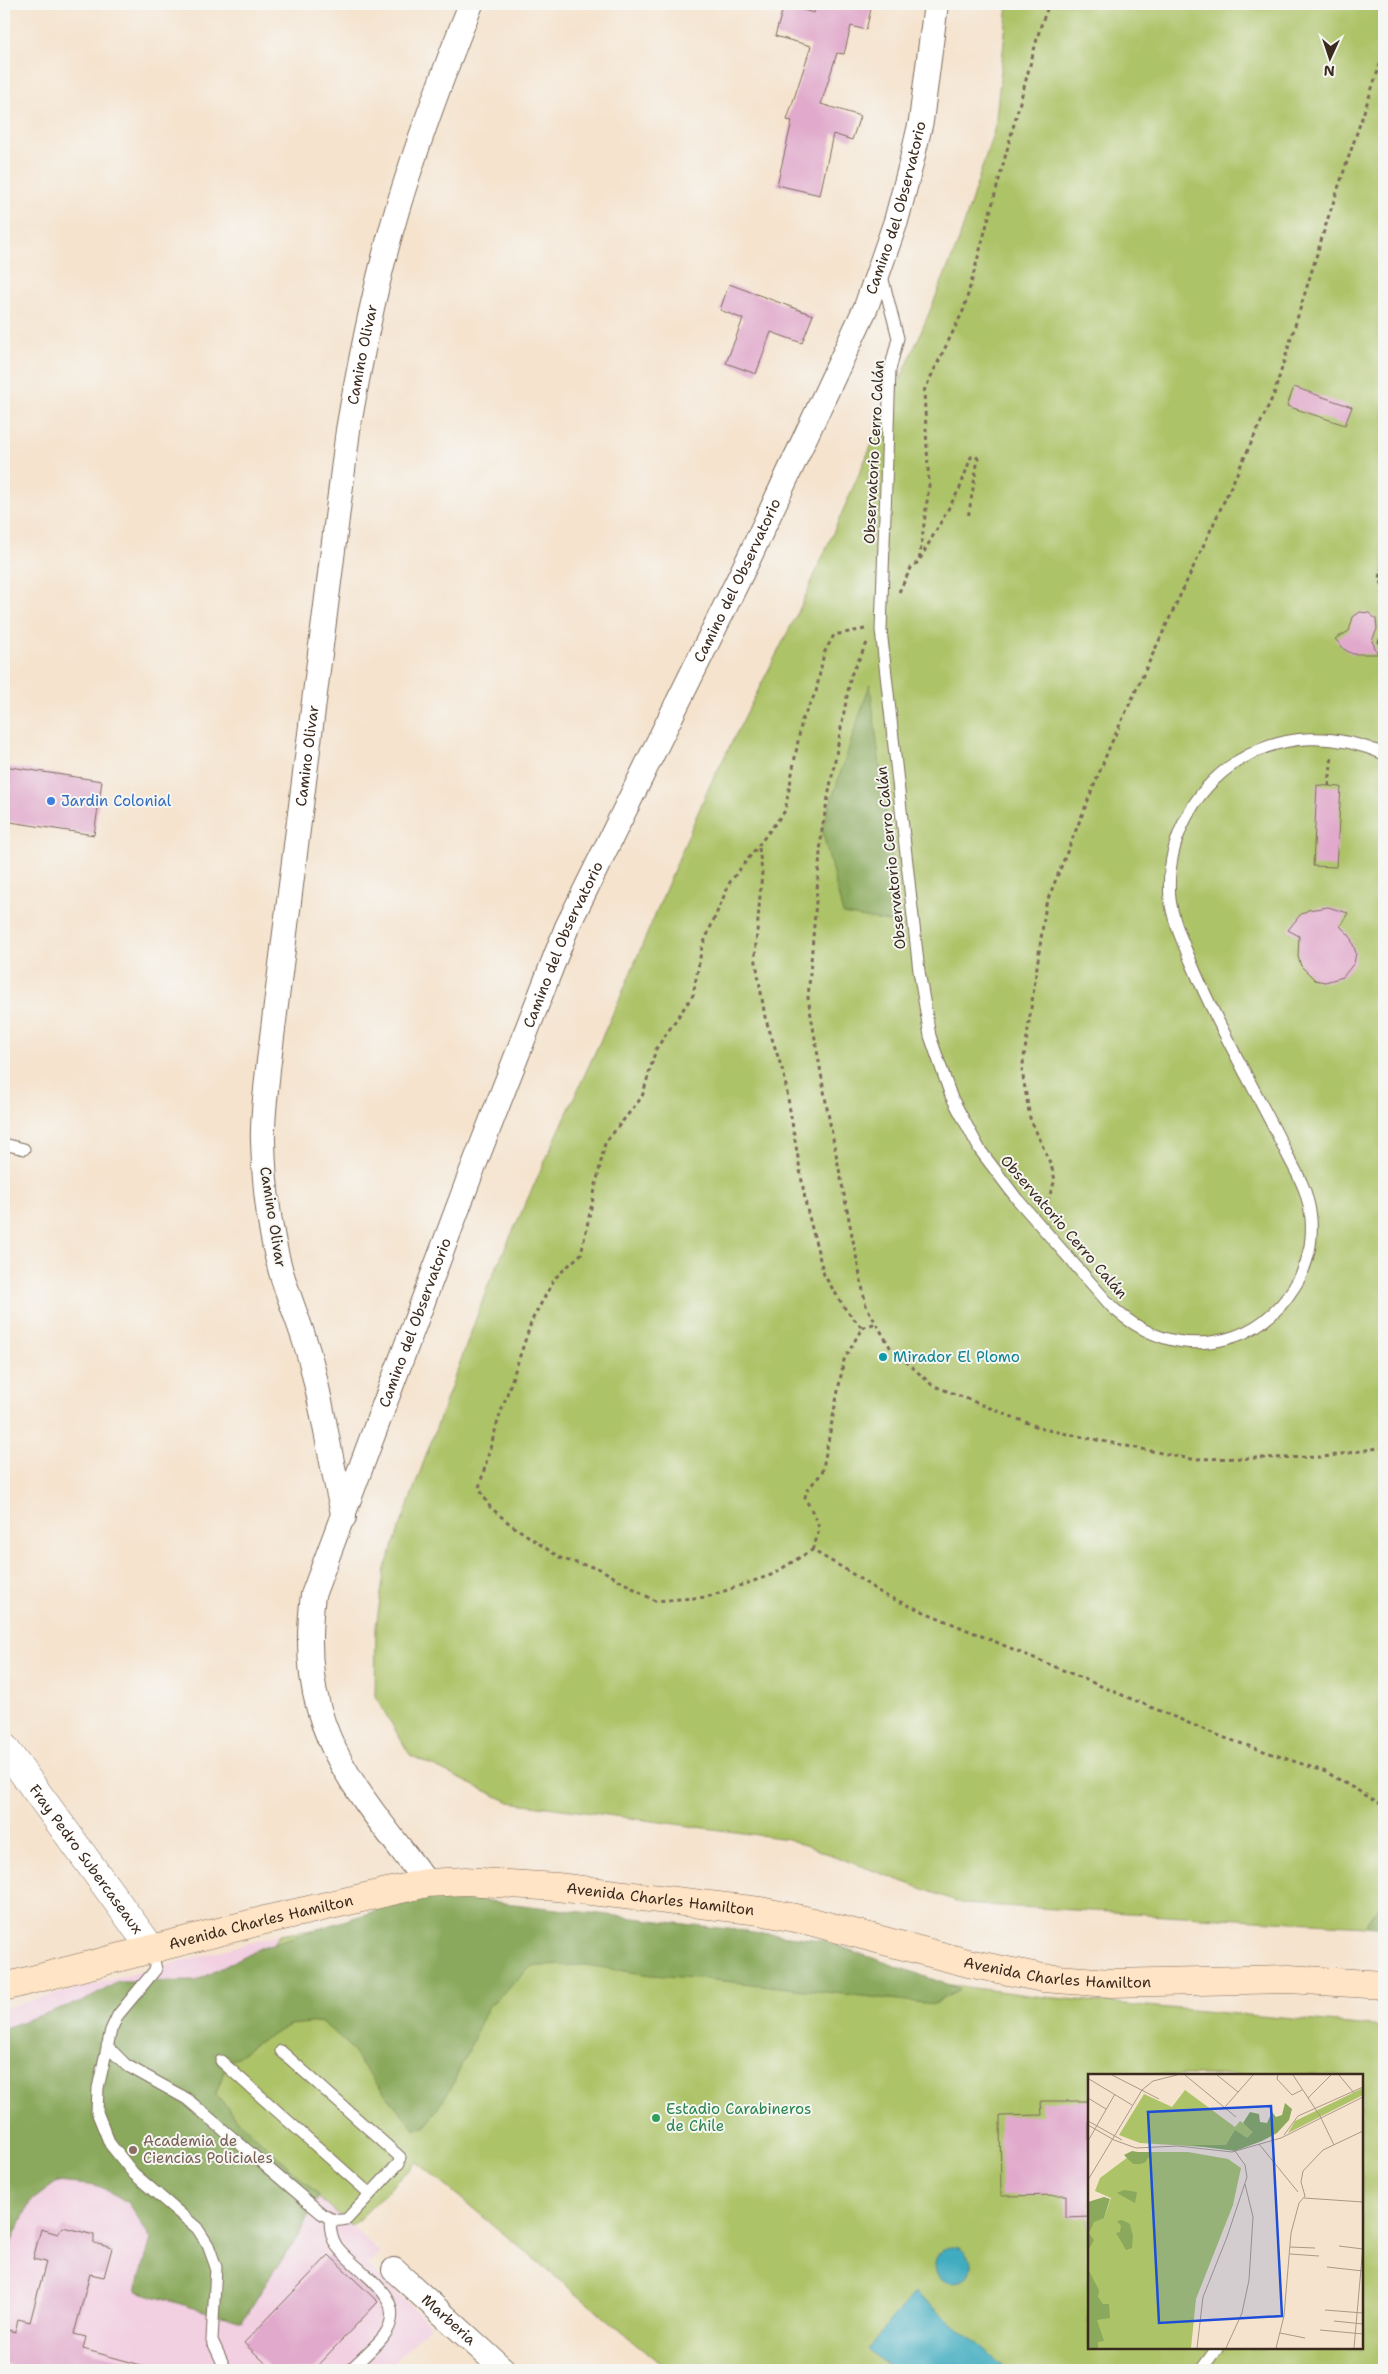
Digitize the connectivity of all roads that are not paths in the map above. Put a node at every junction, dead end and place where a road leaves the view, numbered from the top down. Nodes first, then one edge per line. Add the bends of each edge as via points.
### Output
1 (471, 4) edge
2 (936, 4) edge
3 (880, 269) junction
4 (1384, 754) edge
5 (4, 1144) edge
6 (24, 1149) dead end
7 (344, 1517) junction
8 (4, 1746) edge
9 (427, 1883) junction
10 (151, 1948) junction
11 (1384, 1970) edge
12 (1289, 1979) junction
13 (35, 1980) junction
14 (1384, 1986) edge
15 (4, 1987) edge
16 (4, 1992) edge
17 (107, 2046) junction
18 (281, 2051) dead end
19 (221, 2061) dead end
20 (370, 2194) junction
21 (330, 2219) junction
22 (394, 2270) dead end
23 (1216, 2349) edge
24 (226, 2370) edge
25 (350, 2370) edge
26 (504, 2370) edge
27 (1201, 2370) edge

1 - 7 street, Camino Olivar via 406,182 361,356 348,430 267,1078 262,1139 272,1229 281,1271 309,1354
2 - 3 street, Camino del Observatorio via 921,121
3 - 4 lane, Observatorio Cerro Calán via 898,338 890,370 881,630 919,971 930,1036 951,1096 980,1150 1012,1193 1112,1307 1125,1319 1157,1337 1211,1342 1246,1332 1275,1312 1297,1283 1305,1267 1312,1232 1307,1196 1210,1007 1174,921 1170,878 1178,835 1195,803 1213,780 1249,754 1269,746 1290,740 1333,738
3 - 7 street, Camino del Observatorio via 849,347 748,560 567,927 475,1163
5 - 6 lane
7 - 9 street, Camino del Observatorio via 313,1595 309,1648 316,1701 323,1727 346,1775
8 - 10 street, Fray Pedro Subercaseaux
9 - 10 main road, Avenida Charles Hamilton
9 - 12 main road, Avenida Charles Hamilton via 464,1881 557,1886 760,1911 968,1963 1043,1978 1111,1983
10 - 13 main road, Avenida Charles Hamilton
10 - 17 lane via 156,1969 118,2015
11 - 12 main road, Avenida Charles Hamilton
12 - 14 main road, Avenida Charles Hamilton
13 - 15 main road, Avenida Charles Hamilton
13 - 16 main road, Avenida Charles Hamilton
17 - 21 lane via 126,2065 187,2099
17 - 24 lane via 98,2088 97,2112 110,2144 128,2167 197,2228 208,2245 216,2267 212,2340
18 - 20 lane via 400,2157 399,2163
19 - 20 lane
20 - 21 lane via 347,2218 339,2221
21 - 25 lane via 330,2231 336,2245 390,2302 392,2314 384,2336
22 - 26 street, Marberia
23 - 27 lane

